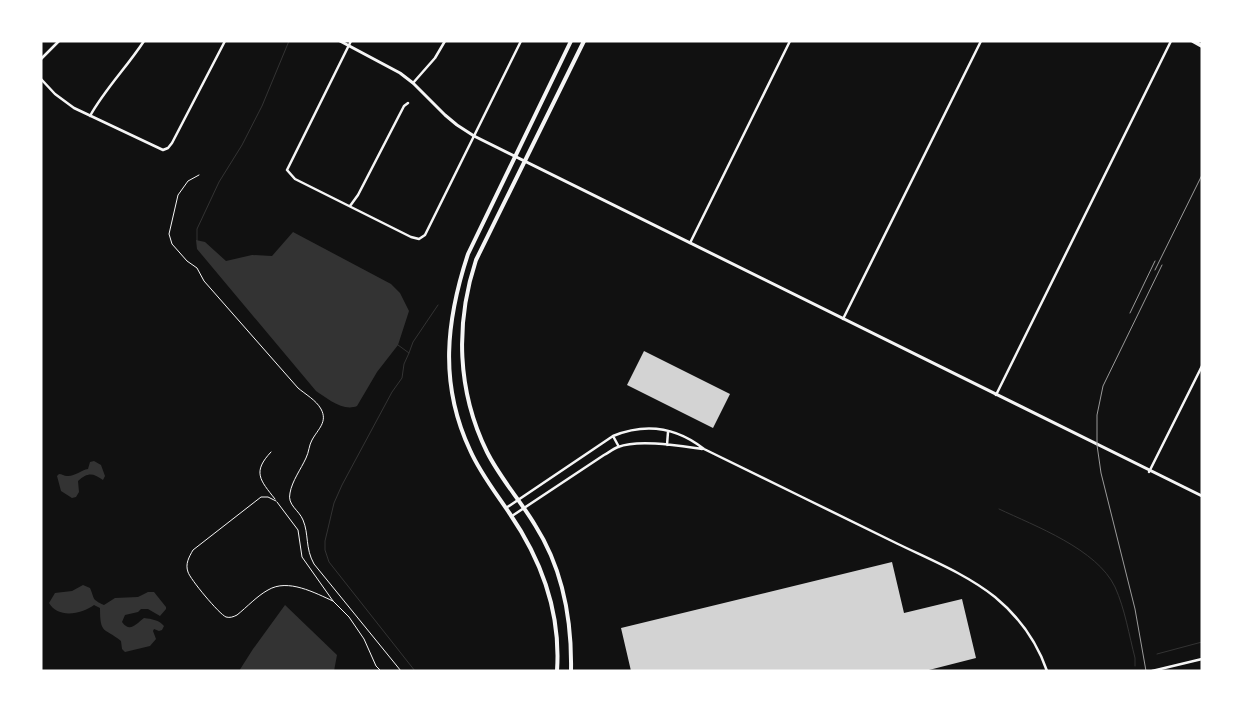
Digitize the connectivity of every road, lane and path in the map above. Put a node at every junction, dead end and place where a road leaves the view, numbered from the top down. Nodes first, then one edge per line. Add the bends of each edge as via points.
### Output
1 (59, 41) edge
2 (144, 41) edge
3 (225, 41) edge
4 (340, 41) edge
5 (351, 41) edge
6 (445, 41) edge
7 (521, 41) edge
8 (571, 41) edge
9 (584, 41) edge
10 (790, 41) edge
11 (980, 41) edge
12 (1171, 41) edge
13 (1193, 41) edge
14 (349, 46) junction
15 (1202, 46) edge
16 (41, 59) edge
17 (41, 79) edge
18 (413, 83) junction
19 (408, 103) dead end
20 (90, 116) junction
21 (474, 136) junction
22 (514, 156) junction
23 (525, 162) junction
24 (199, 175) dead end
25 (350, 206) junction
26 (690, 244) junction
27 (843, 319) junction
28 (1202, 366) edge
29 (996, 395) junction
30 (668, 431) junction
31 (613, 436) junction
32 (666, 445) junction
33 (619, 447) junction
34 (704, 449) junction
35 (271, 452) dead end
36 (1149, 472) junction
37 (1202, 496) edge
38 (518, 500) junction
39 (276, 501) junction
40 (506, 508) junction
41 (523, 508) junction
42 (512, 516) junction
43 (333, 601) junction
44 (1202, 659) edge
45 (381, 671) edge
46 (401, 671) edge
47 (557, 671) edge
48 (570, 671) edge
49 (1047, 671) edge
50 (1152, 671) edge

1 - 16 street
2 - 20 street
3 - 20 street via 168,148 154,147
4 - 14 street
5 - 14 street
6 - 18 street
7 - 21 street
8 - 22 main road
9 - 23 main road
10 - 26 street
11 - 27 street
12 - 29 street
13 - 15 main road
14 - 18 street via 386,64
14 - 25 street via 287,170 292,177
17 - 20 street via 63,101
18 - 21 street via 445,115
19 - 25 street
21 - 22 street
21 - 25 street via 425,235 419,239
22 - 23 street
22 - 40 main road via 468,254 457,286 448,358 456,412 469,448
23 - 26 street
23 - 38 main road via 480,251 470,280 463,313 461,352 472,416 488,453
24 - 46 path via 183,186 168,234 172,244 298,388 321,409 321,427 291,488 290,500 304,521 307,546 314,564
26 - 27 street
27 - 29 street
28 - 36 street
29 - 36 street
30 - 31 street via 642,428
30 - 32 street
30 - 34 street
31 - 33 street
31 - 38 street
32 - 33 street
32 - 34 street
33 - 41 street
34 - 49 street via 983,589 1023,627
35 - 39 lane via 260,467 259,475
36 - 37 street
38 - 40 street
38 - 41 main road
39 - 43 lane via 298,530 302,558
39 - 43 lane via 261,497 193,550 188,558 188,573 216,609 231,618 269,589 283,586 309,591
40 - 42 main road
41 - 42 street
41 - 48 main road via 536,526 561,583 570,632
42 - 47 main road via 544,576 553,612
43 - 45 lane via 364,638
44 - 50 street

